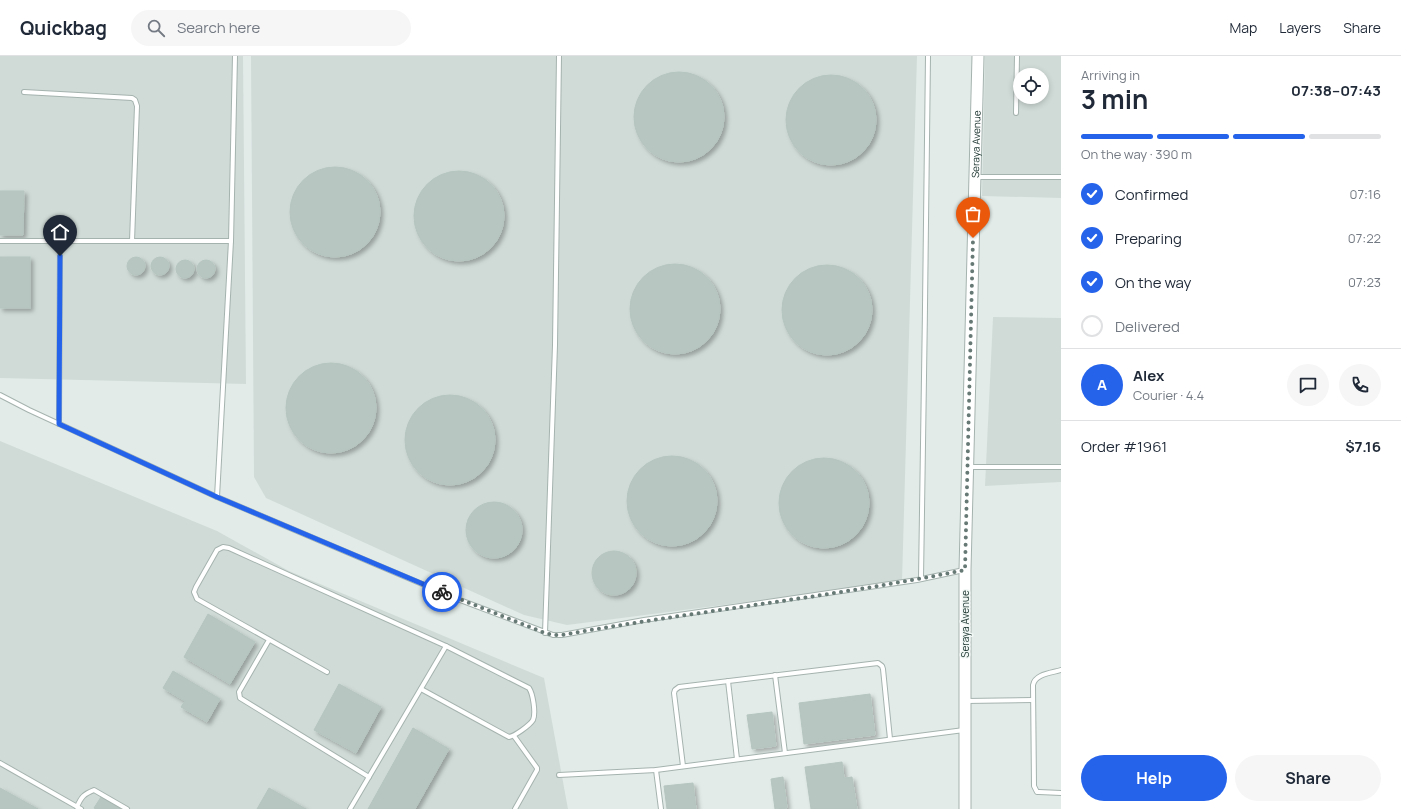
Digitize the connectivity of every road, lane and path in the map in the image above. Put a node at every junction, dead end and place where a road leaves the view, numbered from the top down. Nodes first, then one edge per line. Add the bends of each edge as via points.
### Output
1 (235, 56) edge
2 (559, 56) edge
3 (928, 56) edge
4 (978, 56) edge
5 (1017, 56) edge
6 (24, 92) dead end
7 (1016, 114) dead end
8 (975, 177) junction
9 (1061, 177) edge
10 (0, 241) edge
11 (60, 241) junction
12 (132, 241) junction
13 (231, 241) junction
14 (0, 395) edge
15 (59, 424) junction
16 (968, 467) junction
17 (1061, 467) edge
18 (217, 497) junction
19 (965, 570) junction
20 (921, 579) junction
21 (545, 633) junction
22 (270, 640) junction
23 (446, 646) junction
24 (1061, 670) edge
25 (327, 672) dead end
26 (775, 675) junction
27 (728, 681) junction
28 (421, 689) junction
29 (1033, 700) junction
30 (965, 701) junction
31 (965, 730) junction
32 (514, 736) junction
33 (890, 739) junction
34 (785, 753) junction
35 (737, 759) junction
36 (0, 763) edge
37 (683, 766) junction
38 (656, 770) junction
39 (559, 775) dead end
40 (369, 776) junction
41 (1061, 793) edge
42 (79, 808) edge
43 (127, 809) edge
44 (350, 809) edge
45 (515, 809) edge
46 (661, 809) edge
47 (965, 809) edge

1 - 13 lane
2 - 21 lane via 555,345
3 - 20 lane
4 - 8 street, Seraya Avenue
5 - 7 lane
6 - 12 lane via 135,100 137,106
8 - 9 lane
8 - 16 street, Seraya Avenue
10 - 11 lane
11 - 12 lane
11 - 15 lane
12 - 13 lane
13 - 18 lane
14 - 15 lane
15 - 18 lane
16 - 17 lane
16 - 19 street, Seraya Avenue
18 - 21 lane via 460,600
19 - 20 lane
19 - 30 street, Seraya Avenue
20 - 21 lane via 644,620 562,635
22 - 23 lane via 195,596 196,587 214,553 220,548 229,548
22 - 25 lane
22 - 40 lane via 239,692 240,698
23 - 28 lane
23 - 32 lane via 529,688 533,696 532,722
24 - 29 lane via 1034,680
26 - 27 lane
26 - 33 lane via 876,662 880,664 883,668
26 - 34 lane
27 - 35 lane
27 - 37 lane via 679,687 675,690
28 - 32 lane via 506,736
28 - 40 lane
29 - 30 lane
29 - 41 lane via 1034,786 1040,792
30 - 31 street, Seraya Avenue
31 - 33 lane
31 - 47 street, Seraya Avenue
32 - 45 lane via 537,768
33 - 34 lane
34 - 35 lane
35 - 37 lane
36 - 42 lane
37 - 38 lane
38 - 39 lane
38 - 46 lane
40 - 44 lane
42 - 43 lane via 82,797 94,790

